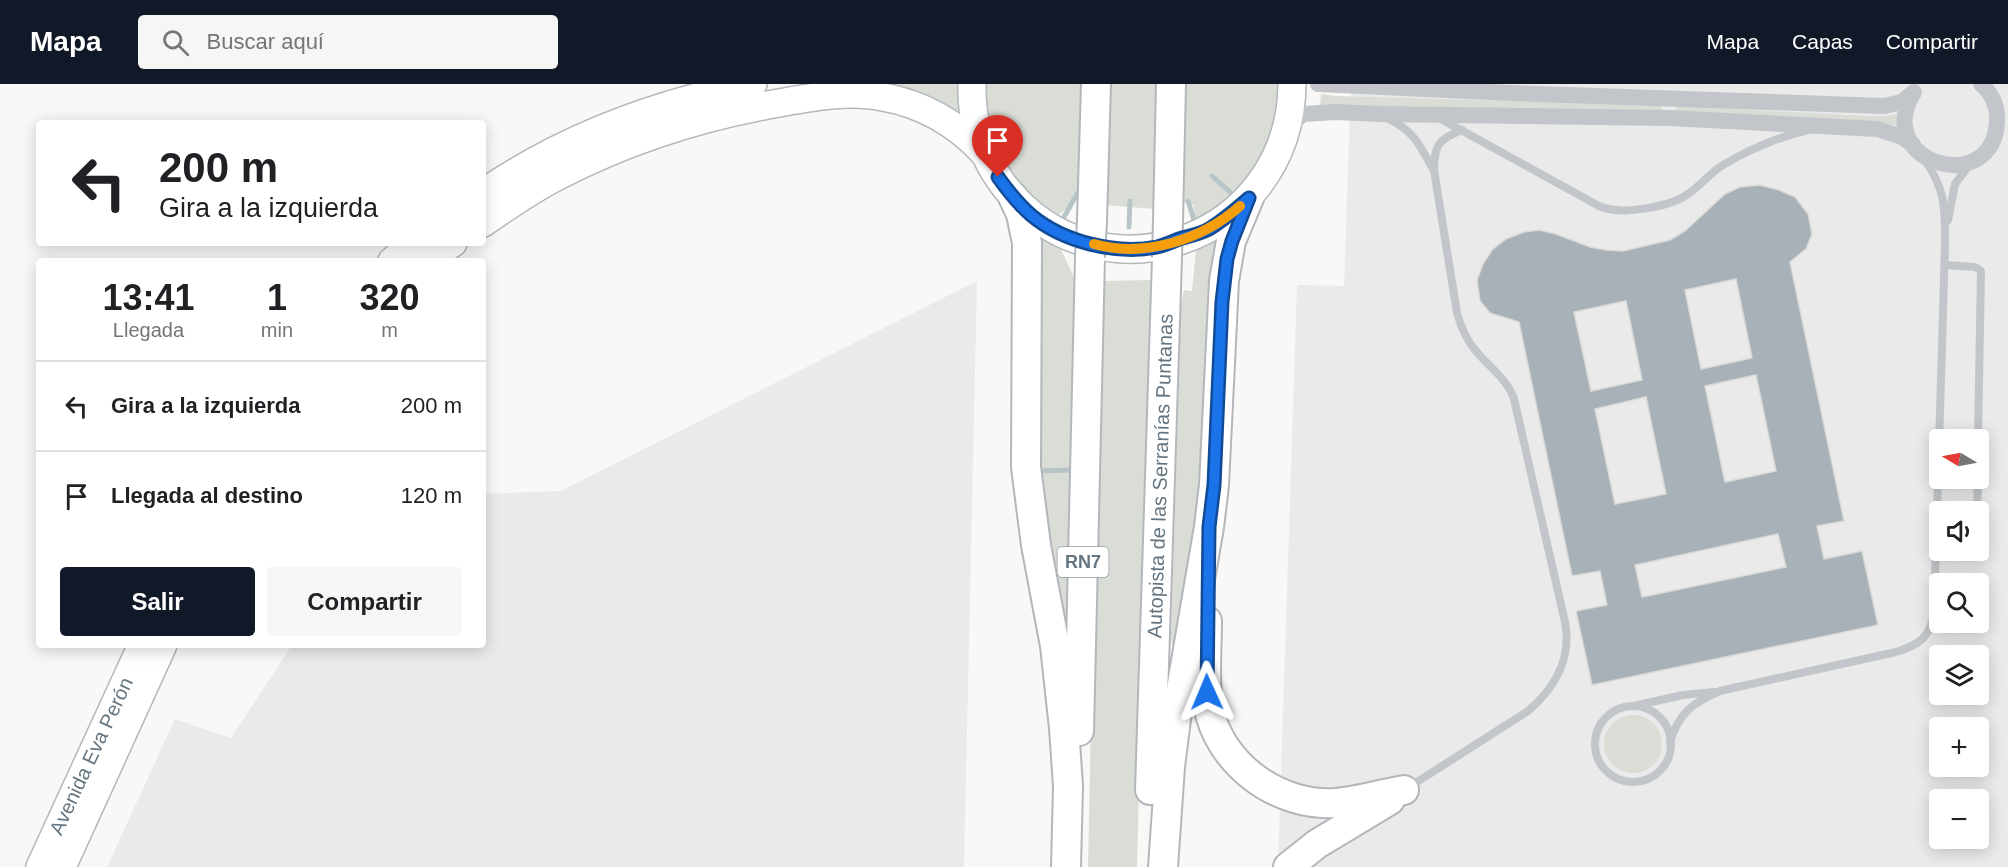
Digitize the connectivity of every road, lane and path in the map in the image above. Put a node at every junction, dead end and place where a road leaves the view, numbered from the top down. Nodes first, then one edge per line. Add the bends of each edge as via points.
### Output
1 (753, 84) edge
2 (972, 84) edge
3 (1096, 84) edge
4 (1171, 84) edge
5 (1292, 84) edge
6 (1318, 84) edge
7 (1532, 84) edge
8 (1981, 84) edge
9 (1918, 88) edge
10 (1511, 93) junction
11 (1380, 114) junction
12 (1432, 114) junction
13 (1827, 126) junction
14 (1287, 128) junction
15 (1462, 130) junction
16 (1917, 150) junction
17 (984, 153) junction
18 (1973, 160) junction
19 (1434, 170) junction
20 (486, 191) edge
21 (1013, 197) junction
22 (1249, 198) junction
23 (486, 221) edge
24 (1945, 245) junction
25 (410, 246) edge
26 (449, 246) edge
27 (396, 258) edge
28 (431, 258) edge
29 (1945, 265) junction
30 (1978, 429) edge
31 (1209, 527) junction
32 (141, 648) edge
33 (162, 648) edge
34 (1720, 691) junction
35 (1632, 706) junction
36 (1670, 742) junction
37 (1404, 790) junction
38 (40, 867) edge
39 (62, 867) edge
40 (1066, 867) edge
41 (1076, 867) edge
42 (1148, 867) edge
43 (1163, 867) edge
44 (1288, 867) edge

1 - 20 main road via 700,96 599,131
2 - 17 main road via 971,105
3 - 41 highway, RN7, bridge
4 - 42 highway, Autopista de las Serranías Puntanas, bridge
5 - 14 main road
6 - 10 street
7 - 10 lane
8 - 18 street via 1996,105 1997,126 1989,146
9 - 10 street via 1902,102 1884,106
9 - 16 street via 1905,118 1908,136
11 - 12 street
11 - 14 street via 1303,114
11 - 19 lane via 1407,129
12 - 13 street via 1670,118
12 - 15 lane
13 - 15 lane via 1742,154 1681,198 1650,207 1616,210 1599,206
13 - 16 street via 1887,131
14 - 22 main road via 1272,165
15 - 19 lane via 1438,144
16 - 18 street via 1941,165
16 - 24 lane via 1941,188
17 - 21 main road
17 - 23 main road via 952,123 908,102 856,94 816,96 760,106 633,143 560,175
18 - 24 lane via 1953,192
19 - 37 lane via 1457,313 1474,350 1514,399 1567,642 1559,673 1538,702
21 - 22 main road via 1054,230 1104,247 1131,249 1157,247 1207,230
21 - 40 highway via 1027,243 1026,467 1064,728 1068,786
22 - 31 highway via 1232,241 1224,281
24 - 29 lane
25 - 27 main road
26 - 28 main road
29 - 30 lane via 1975,267 1981,272
29 - 34 lane via 1934,612 1929,631 1913,646 1896,652
31 - 37 highway via 1207,692 1213,721 1232,756 1268,787 1307,801 1335,803
31 - 43 highway via 1176,719
32 - 38 main road, Avenida Eva Perón
33 - 39 main road, Avenida Eva Perón
34 - 35 lane
34 - 36 lane via 1686,711
35 - 36 lane via 1655,713 1663,721
35 - 36 lane via 1610,714 1599,728 1595,746 1604,769 1625,781 1647,779 1665,764
37 - 44 highway via 1317,844

